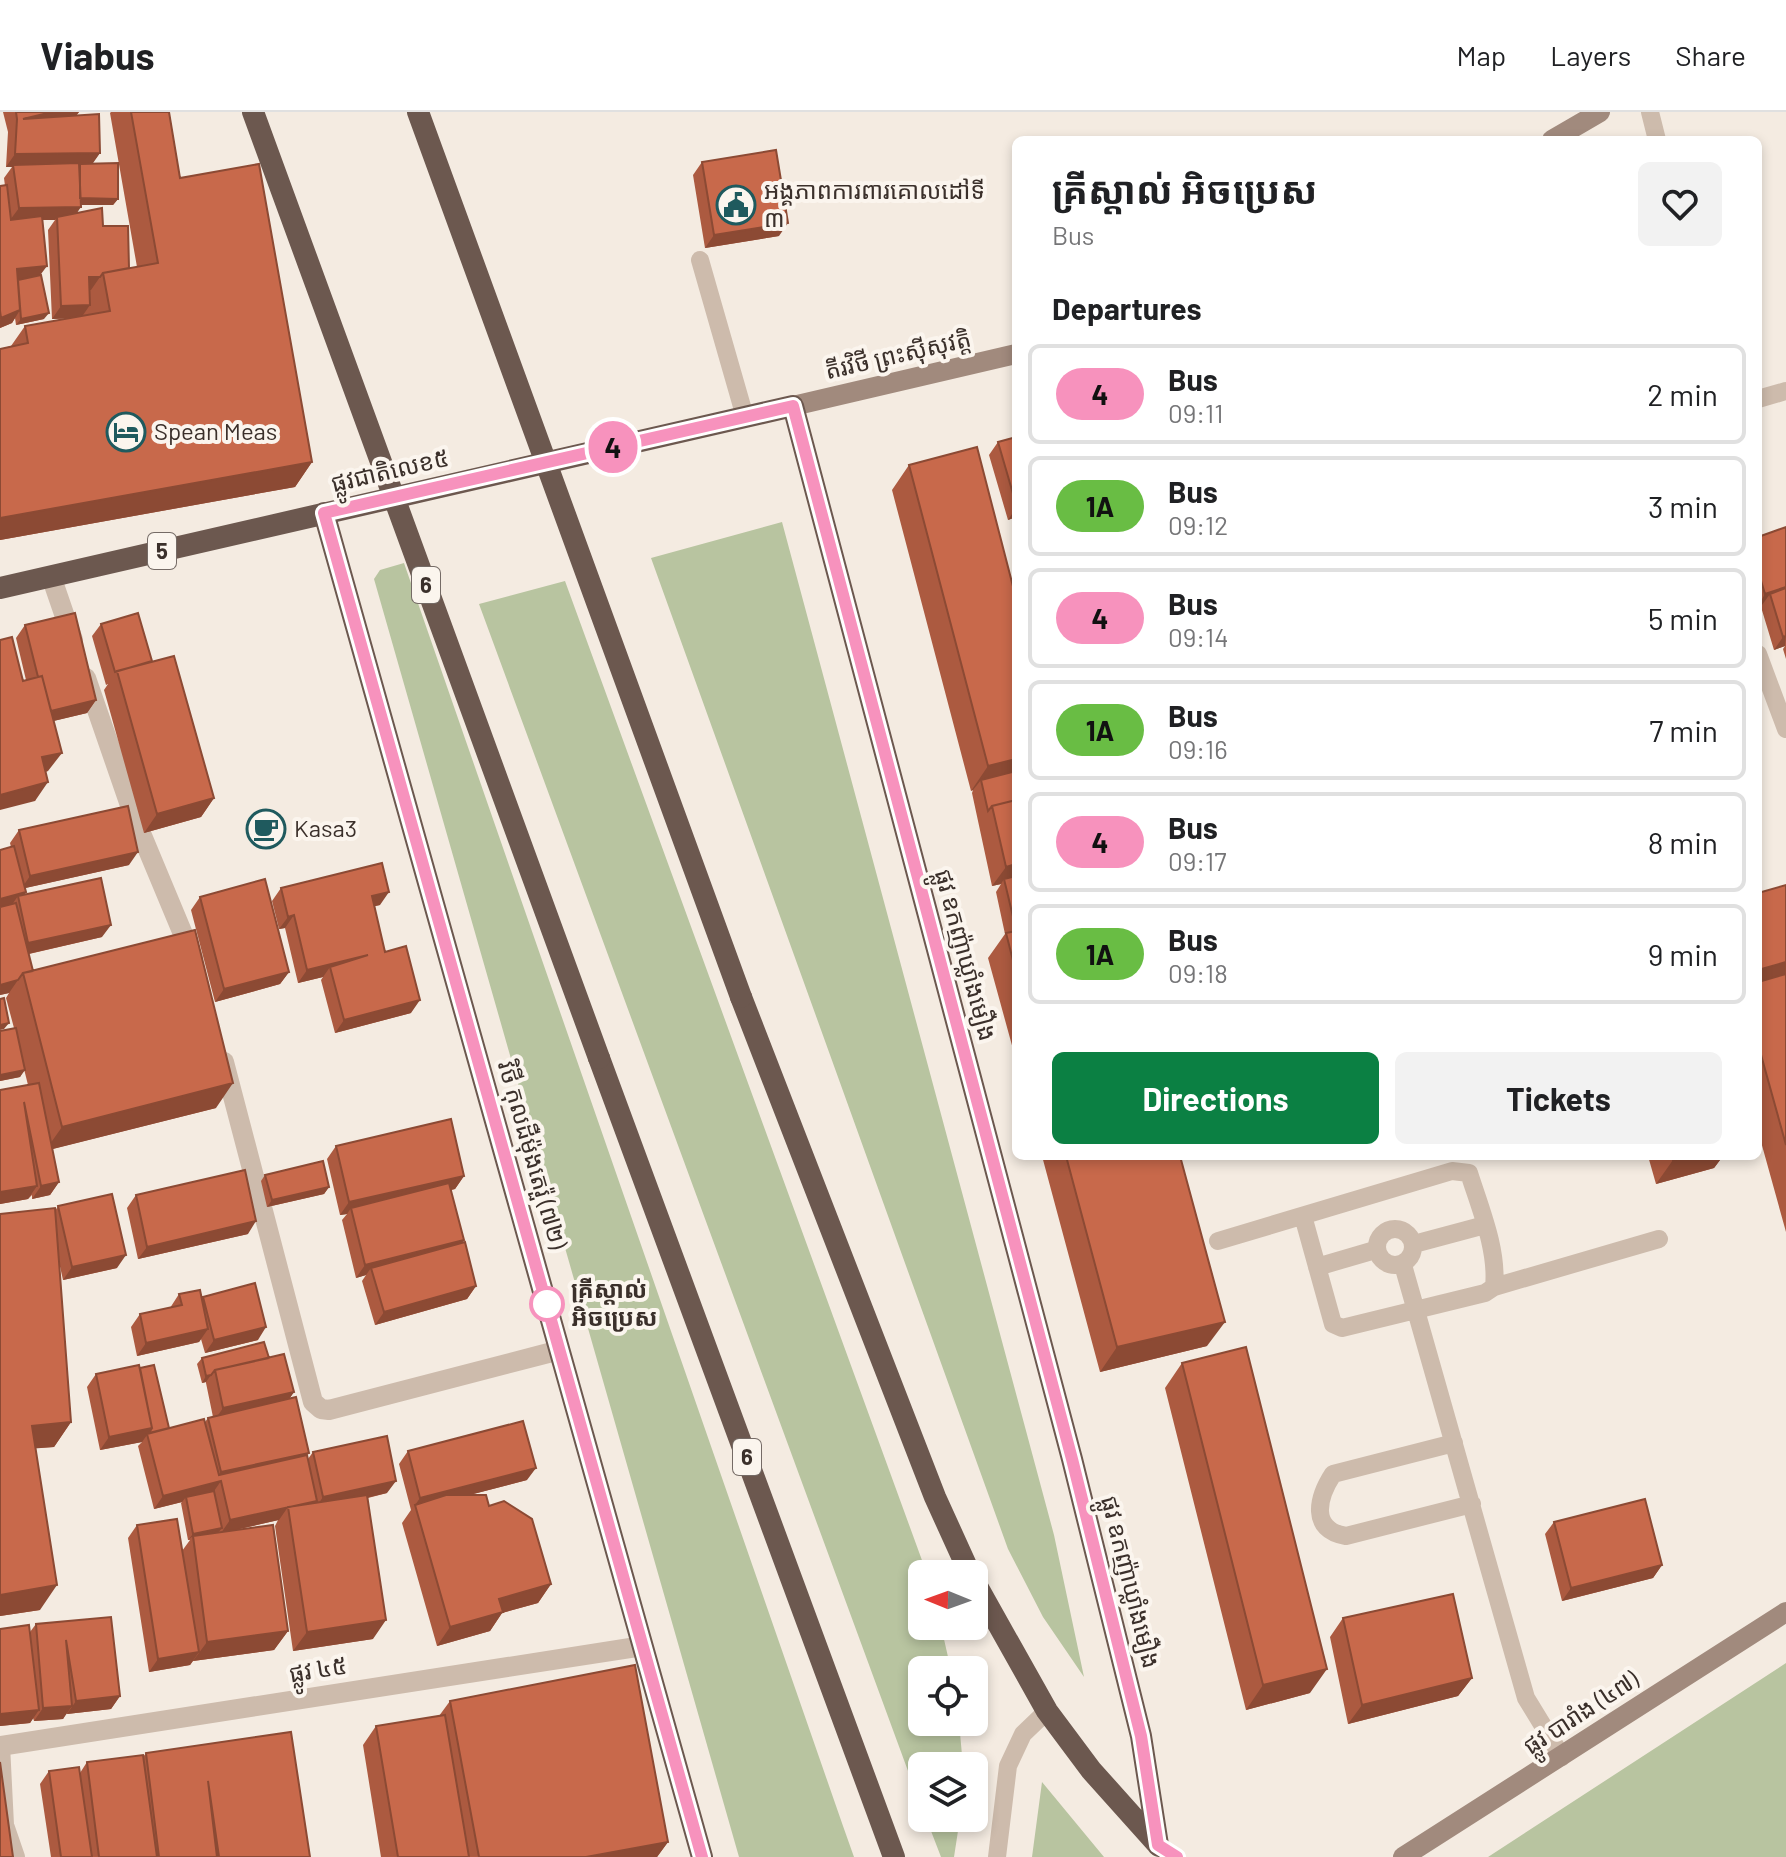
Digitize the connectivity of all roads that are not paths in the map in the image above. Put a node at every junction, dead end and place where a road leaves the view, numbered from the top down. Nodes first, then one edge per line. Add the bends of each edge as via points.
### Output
1 (253, 112) edge
2 (418, 112) edge
3 (1600, 112) edge
4 (1650, 112) edge
5 (1559, 136) edge
6 (1656, 136) edge
7 (700, 260) dead end
8 (1012, 355) edge
9 (1786, 391) edge
10 (1762, 398) edge
11 (793, 406) junction
12 (745, 417) junction
13 (324, 513) junction
14 (51, 576) junction
15 (0, 588) edge
16 (1762, 665) edge
17 (1786, 729) edge
18 (198, 973) edge
19 (219, 1045) edge
20 (1459, 1163) edge
21 (1380, 1194) junction
22 (1303, 1216) junction
23 (1485, 1225) junction
24 (1390, 1228) junction
25 (1659, 1239) dead end
26 (1218, 1241) dead end
27 (1414, 1244) junction
28 (1375, 1250) junction
29 (1403, 1265) junction
30 (1317, 1267) junction
31 (1494, 1287) junction
32 (1417, 1310) junction
33 (560, 1350) junction
34 (1454, 1443) junction
35 (1472, 1504) junction
36 (964, 1560) edge
37 (988, 1606) edge
38 (1786, 1612) edge
39 (643, 1646) junction
40 (1047, 1711) junction
41 (1, 1746) edge
42 (1562, 1757) junction
43 (1167, 1853) edge
44 (16, 1857) edge
45 (702, 1857) edge
46 (894, 1857) edge
47 (997, 1857) edge
48 (1403, 1857) edge

1 - 46 highway, 6, bridge
2 - 36 highway, bridge via 741,997
3 - 5 main road
4 - 6 lane
7 - 12 lane
8 - 11 main road, តីរវិថី ព្រះស៊ីសុវត្តិ
9 - 10 lane
11 - 12 highway, ផ្លូវជាតិលេខ៥ / 5
11 - 43 highway, ផ្លូវ ឧកញ៉ាឃ្លាំងមឿង via 1072,1459
12 - 13 highway, ផ្លូវជាតិលេខ៥ / 5
13 - 14 highway, ផ្លូវជាតិលេខ៥ / 5
13 - 33 highway, វិថី កុលដឺម៉ុងតេរ៉ួ (៧២)
14 - 15 highway, ផ្លូវជាតិលេខ៥ / 5
14 - 18 street via 133,814
16 - 17 lane
19 - 33 street via 313,1402 329,1410
20 - 21 lane
20 - 23 lane via 1469,1173
21 - 22 lane
21 - 24 lane
22 - 26 lane
22 - 30 lane
23 - 27 lane
23 - 31 lane
24 - 27 lane via 1405,1230
24 - 28 lane via 1379,1236
25 - 31 lane
27 - 29 lane
28 - 29 lane via 1384,1263
28 - 30 lane
29 - 32 lane
30 - 32 lane via 1333,1324 1342,1328
31 - 32 lane
32 - 34 lane
33 - 39 highway, វិថី កុលដឺម៉ុងតេរ៉ួ (៧២)
34 - 35 lane
34 - 35 lane via 1333,1474 1319,1495 1322,1520 1334,1534 1346,1536
35 - 42 lane via 1526,1698
37 - 40 highway
38 - 42 main road, ផ្លូវ បារាំង (៤៧)
39 - 41 street, ផ្លូវ ៤៥
39 - 45 highway, វិថី កុលដឺម៉ុងតេរ៉ួ (៧២)
40 - 43 highway via 1091,1770
40 - 47 lane via 1023,1734 1008,1766
41 - 44 lane via 5,1825
42 - 48 main road, ផ្លូវ បារាំង (៤៧)

